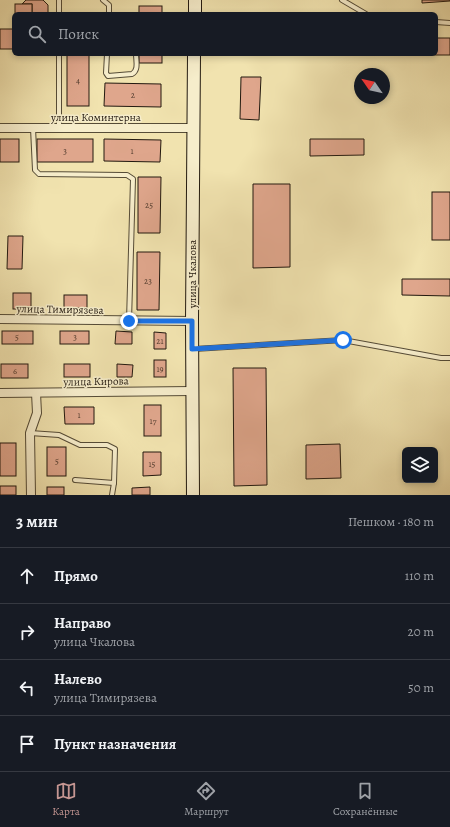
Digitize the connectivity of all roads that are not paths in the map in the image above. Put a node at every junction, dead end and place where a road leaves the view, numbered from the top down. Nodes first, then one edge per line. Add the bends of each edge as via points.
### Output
1 (59, 0) edge
2 (103, 0) edge
3 (195, 0) edge
4 (342, 0) edge
5 (59, 12) edge
6 (109, 12) edge
7 (195, 12) edge
8 (363, 12) edge
9 (438, 22) edge
10 (450, 23) edge
11 (59, 56) edge
12 (107, 56) edge
13 (136, 56) edge
14 (194, 56) edge
15 (0, 128) edge
16 (33, 128) junction
17 (59, 128) junction
18 (193, 128) junction
19 (0, 319) edge
20 (129, 321) junction
21 (192, 321) junction
22 (192, 349) junction
23 (450, 358) edge
24 (192, 391) junction
25 (0, 393) edge
26 (36, 393) junction
27 (30, 433) junction
28 (75, 480) dead end
29 (114, 483) junction
30 (31, 495) edge
31 (112, 495) edge
32 (192, 495) edge

1 - 5 lane
2 - 6 lane via 109,5
3 - 7 main road
4 - 8 lane
9 - 10 lane
11 - 17 lane
12 - 13 lane via 108,76 134,73
14 - 18 main road, улица Чкалова
15 - 16 street, улица Коминтерна
16 - 17 street, улица Коминтерна
16 - 20 lane via 35,170 39,174 127,175 133,179
17 - 18 street, улица Коминтерна
18 - 21 main road, улица Чкалова
19 - 20 street, улица Тимирязева
20 - 21 street, улица Тимирязева
21 - 22 main road, улица Чкалова
22 - 23 lane via 343,340
22 - 24 main road, улица Чкалова
24 - 26 street, улица Кирова
24 - 32 main road, улица Чкалова
25 - 26 street, улица Кирова
26 - 27 street via 37,413
27 - 29 lane via 59,435 80,445 107,445 115,449
27 - 30 street
28 - 29 lane
29 - 31 lane

